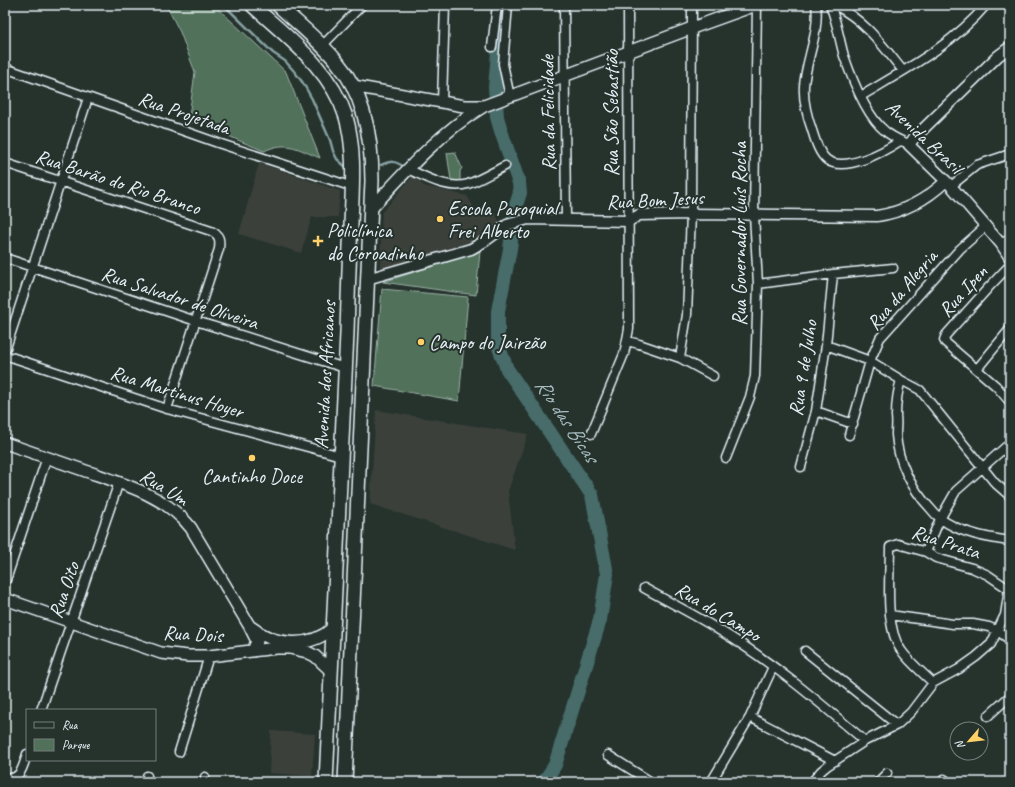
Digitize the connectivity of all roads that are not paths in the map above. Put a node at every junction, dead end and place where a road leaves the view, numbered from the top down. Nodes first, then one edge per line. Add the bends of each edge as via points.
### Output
1 (252, 5) edge
2 (278, 5) edge
3 (362, 5) edge
4 (445, 5) edge
5 (497, 5) edge
6 (508, 5) edge
7 (564, 5) edge
8 (628, 5) edge
9 (692, 5) edge
10 (756, 5) edge
11 (816, 5) edge
12 (830, 5) edge
13 (834, 5) edge
14 (986, 5) edge
15 (692, 28) junction
16 (322, 46) junction
17 (492, 47) dead end
18 (1010, 47) edge
19 (628, 52) junction
20 (5, 68) edge
21 (903, 71) junction
22 (564, 76) junction
23 (353, 86) junction
24 (861, 96) junction
25 (88, 98) junction
26 (507, 98) junction
27 (442, 102) junction
28 (466, 111) junction
29 (905, 143) junction
30 (1010, 154) edge
31 (5, 163) edge
32 (505, 166) dead end
33 (408, 169) junction
34 (60, 181) junction
35 (949, 183) junction
36 (352, 187) junction
37 (370, 210) junction
38 (351, 214) junction
39 (691, 214) junction
40 (754, 215) junction
41 (566, 220) junction
42 (629, 222) junction
43 (986, 226) junction
44 (1010, 238) edge
45 (1001, 244) junction
46 (5, 258) edge
47 (1010, 258) edge
48 (1010, 265) edge
49 (33, 268) junction
50 (893, 268) dead end
51 (833, 274) junction
52 (367, 279) junction
53 (758, 284) junction
54 (348, 311) junction
55 (196, 321) junction
56 (1010, 329) edge
57 (627, 341) junction
58 (826, 345) junction
59 (5, 351) edge
60 (364, 352) junction
61 (5, 355) edge
62 (680, 358) junction
63 (870, 361) junction
64 (345, 368) junction
65 (977, 369) junction
66 (713, 376) dead end
67 (901, 380) junction
68 (1010, 402) edge
69 (167, 409) junction
70 (816, 411) junction
71 (853, 424) junction
72 (591, 434) dead end
73 (849, 435) dead end
74 (5, 443) edge
75 (1010, 443) edge
76 (341, 456) junction
77 (47, 457) junction
78 (726, 458) dead end
79 (801, 467) dead end
80 (982, 467) junction
81 (119, 482) junction
82 (1010, 496) edge
83 (940, 519) junction
84 (1010, 541) edge
85 (926, 552) junction
86 (336, 565) junction
87 (5, 583) edge
88 (644, 588) dead end
89 (1009, 590) edge
90 (353, 598) junction
91 (5, 600) edge
92 (890, 616) junction
93 (71, 622) junction
94 (250, 627) junction
95 (333, 628) junction
96 (998, 631) junction
97 (1010, 640) edge
98 (805, 651) dead end
99 (253, 652) junction
100 (209, 656) junction
101 (773, 667) junction
102 (331, 671) junction
103 (933, 683) junction
104 (1010, 696) edge
105 (329, 708) junction
106 (42, 709) edge
107 (988, 716) dead end
108 (750, 717) junction
109 (348, 721) junction
110 (897, 725) junction
111 (865, 741) junction
112 (179, 752) dead end
113 (608, 755) dead end
114 (26, 757) edge
115 (835, 761) junction
116 (887, 773) dead end
117 (6, 778) edge
118 (326, 782) edge
119 (345, 782) edge
120 (651, 782) edge
121 (711, 782) edge
122 (812, 782) edge
123 (878, 782) edge

1 - 36 main road, Avenida dos Africanos via 316,65 337,96 349,131
2 - 16 main road, Avenida dos Africanos
3 - 16 street
4 - 27 street
5 - 17 street
6 - 26 street via 503,64
7 - 22 street, Rua da Felicidade
8 - 19 street, Rua São Sebastião
9 - 15 street
10 - 15 main road
10 - 40 street, Rua Governador Luís Rocha
11 - 29 street via 804,98 807,116 822,154 828,160 845,164
12 - 24 street, Avenida Brasil via 838,24 844,55
13 - 21 street via 853,16 865,27
14 - 21 street via 954,38
15 - 19 main road
15 - 39 street
16 - 23 main road, Avenida dos Africanos via 338,63
18 - 29 street via 914,138
19 - 22 main road
19 - 42 street, Rua São Sebastião
20 - 25 street, Rua Projetada
21 - 24 street
22 - 26 main road
22 - 41 street, Rua da Felicidade
23 - 27 main road
23 - 37 main road, Avenida dos Africanos via 362,108 370,142
24 - 29 street, Avenida Brasil via 884,131
25 - 34 street
25 - 36 street, Rua Projetada
26 - 28 main road
27 - 28 main road
28 - 33 main road
29 - 35 street, Avenida Brasil
30 - 35 street via 977,165
31 - 34 street, Rua Barão do Rio Branco
32 - 33 street via 468,184 457,186
33 - 37 main road
34 - 49 street
34 - 55 street, Rua Barão do Rio Branco via 216,233 220,242 219,249
35 - 40 street, Rua Bom Jesus via 913,206 892,214
35 - 43 street, Avenida Brasil
36 - 38 main road, Avenida dos Africanos
37 - 52 main road, Avenida dos Africanos
38 - 52 main road via 358,231 356,273 360,279
38 - 54 main road, Avenida dos Africanos
39 - 40 street, Rua Bom Jesus
39 - 42 street, Rua Bom Jesus via 640,215
39 - 62 street via 687,315
40 - 53 street, Rua Governador Luís Rocha
41 - 42 street, Rua Bom Jesus
41 - 52 street, Rua Bom Jesus via 522,220 507,225 471,249
42 - 57 street, Rua São Sebastião
43 - 45 street, Avenida Brasil
43 - 63 street, Rua da Alegria via 960,249 880,338
44 - 45 street
45 - 47 street, Avenida Brasil
46 - 49 street, Rua Salvador de Oliveira
48 - 65 street, Rua Ipen via 944,340
49 - 55 street, Rua Salvador de Oliveira
49 - 59 street
50 - 51 street
51 - 53 street
51 - 58 street, Rua 9 de Julho
52 - 60 main road, Avenida dos Africanos
53 - 78 street, Rua Governador Luís Rocha via 753,388
54 - 60 main road via 355,310 359,315 358,331
54 - 64 main road, Avenida dos Africanos
55 - 64 street, Rua Salvador de Oliveira
55 - 69 street
56 - 65 street
57 - 62 street
57 - 72 street, Rua São Sebastião
58 - 63 street
58 - 70 street, Rua 9 de Julho
60 - 90 main road, Avenida dos Africanos
61 - 69 street, Rua Martinus Hoyer
62 - 66 street
63 - 67 street
63 - 71 street, Rua da Alegria
64 - 76 main road, Avenida dos Africanos
65 - 68 street
67 - 80 street via 924,393
67 - 83 street via 896,406 896,434 903,468 920,497
69 - 76 street, Rua Martinus Hoyer
70 - 71 street
70 - 79 street, Rua 9 de Julho
71 - 73 street, Rua da Alegria
74 - 77 main road, Rua Um
75 - 80 street
76 - 86 main road, Avenida dos Africanos
77 - 81 main road, Rua Um
77 - 87 street
80 - 82 street
80 - 83 street via 956,490
81 - 93 street, Rua Oito
81 - 94 main road, Rua Um via 168,505 184,519
83 - 84 street via 972,534
83 - 85 street
85 - 89 street, Rua Prata via 936,558 988,575
85 - 92 street, Rua Prata via 898,544 890,547
86 - 90 main road via 344,568 344,585
86 - 95 main road, Avenida dos Africanos
88 - 101 street, Rua do Campo via 720,630
89 - 96 street via 1005,615
90 - 109 main road, Avenida dos Africanos
91 - 93 main road, Rua Dois
92 - 96 street via 973,624
92 - 103 street via 894,638 901,651
93 - 100 main road, Rua Dois via 161,653
93 - 106 street, Rua Oito
94 - 95 main road, Rua Dois via 267,637 289,642 312,641
94 - 99 main road, Rua Um via 257,642
95 - 102 main road, Avenida dos Africanos
96 - 97 street
96 - 103 street via 991,644 976,657
98 - 110 street
99 - 100 main road, Rua Dois
99 - 102 main road, Rua Dois via 276,648 299,649 315,656
100 - 112 street
101 - 108 street, Rua do Campo
101 - 111 street, Rua do Campo
102 - 105 main road, Avenida dos Africanos
103 - 110 street via 911,712
104 - 107 street
105 - 109 main road via 335,721
105 - 118 main road, Avenida dos Africanos
108 - 115 street
108 - 121 street, Rua do Campo
109 - 119 main road, Avenida dos Africanos
110 - 111 street
111 - 115 street
113 - 120 street
114 - 117 street via 19,775 15,778
115 - 122 street via 820,771
116 - 123 street

